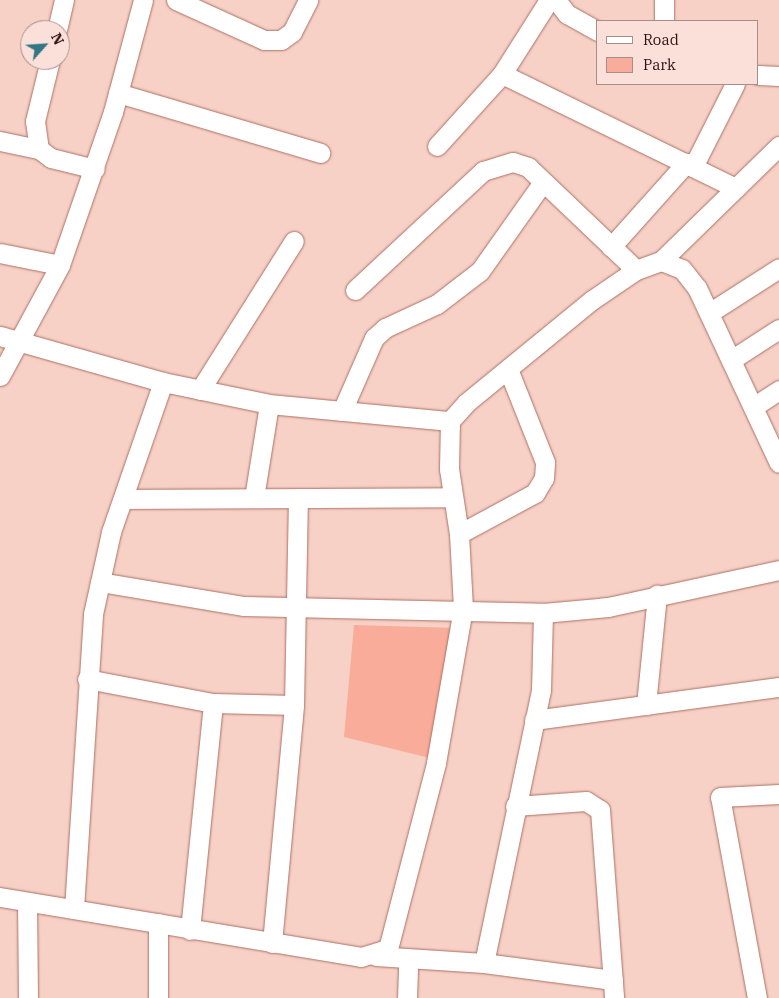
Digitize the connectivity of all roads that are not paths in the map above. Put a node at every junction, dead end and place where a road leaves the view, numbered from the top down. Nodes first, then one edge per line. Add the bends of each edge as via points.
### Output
1 (64, 0) edge
2 (143, 0) edge
3 (176, 0) edge
4 (308, 0) edge
5 (664, 0) edge
6 (548, 1) edge
7 (59, 20) edge
8 (664, 20) edge
9 (596, 31) edge
10 (48, 70) edge
11 (502, 74) junction
12 (759, 75) edge
13 (779, 76) edge
14 (734, 85) edge
15 (118, 94) junction
16 (0, 141) edge
17 (437, 146) dead end
18 (779, 146) edge
19 (39, 150) junction
20 (320, 153) dead end
21 (690, 165) junction
22 (95, 169) junction
23 (543, 182) junction
24 (736, 188) junction
25 (294, 241) dead end
26 (611, 247) junction
27 (0, 253) edge
28 (661, 261) junction
29 (60, 266) junction
30 (779, 268) edge
31 (636, 270) junction
32 (355, 290) dead end
33 (709, 313) junction
34 (779, 329) edge
35 (0, 336) edge
36 (21, 343) junction
37 (731, 360) junction
38 (508, 369) junction
39 (0, 376) edge
40 (163, 382) junction
41 (200, 390) junction
42 (779, 390) edge
43 (269, 404) junction
44 (753, 406) junction
45 (342, 411) junction
46 (450, 421) junction
47 (779, 463) edge
48 (453, 497) junction
49 (254, 498) junction
50 (298, 498) junction
51 (125, 499) junction
52 (459, 534) junction
53 (779, 570) edge
54 (100, 582) junction
55 (657, 596) junction
56 (463, 608) junction
57 (295, 609) junction
58 (543, 613) junction
59 (87, 679) junction
60 (779, 687) edge
61 (213, 702) junction
62 (294, 705) junction
63 (646, 705) junction
64 (534, 720) junction
65 (779, 794) edge
66 (515, 806) junction
67 (0, 897) edge
68 (27, 902) junction
69 (74, 909) junction
70 (158, 923) junction
71 (190, 930) junction
72 (272, 943) junction
73 (376, 956) junction
74 (408, 960) junction
75 (484, 963) junction
76 (614, 989) edge
77 (28, 998) edge
78 (158, 998) edge
79 (406, 998) edge
80 (757, 998) edge

1 - 7 street
2 - 15 street
3 - 4 street via 264,40 281,40 292,32
5 - 8 street
6 - 9 street
6 - 11 street
10 - 19 street via 35,121
11 - 17 street
11 - 21 street
12 - 13 street
14 - 21 street
15 - 20 street
15 - 22 street
16 - 19 street
18 - 24 street
19 - 22 street via 51,158
21 - 24 street
21 - 26 street
22 - 29 street
23 - 26 street
23 - 32 street via 528,167 513,162 483,171
23 - 45 street via 480,271 437,304 385,328 374,338
24 - 28 street
25 - 41 street
26 - 31 street
27 - 29 street
28 - 31 street
28 - 33 street via 682,269
29 - 36 street
30 - 33 street
31 - 38 street
33 - 37 street
34 - 37 street
35 - 36 street
36 - 39 street
36 - 40 street
37 - 44 street
38 - 46 street
38 - 52 street via 545,462 544,478 535,493
40 - 41 street
40 - 51 street
41 - 43 street
42 - 44 street
43 - 45 street
43 - 49 street
44 - 47 street
45 - 46 street
46 - 48 street via 447,441
48 - 50 street
48 - 52 street
49 - 50 street
49 - 51 street
50 - 57 street
51 - 54 street
52 - 56 street
53 - 55 street
54 - 57 street via 244,606
54 - 59 street
55 - 58 street via 608,607
55 - 63 street
56 - 57 street
56 - 58 street
56 - 73 street via 436,763 394,936 388,949
57 - 62 street
58 - 64 street via 544,668
59 - 61 street
59 - 69 street
60 - 63 street
61 - 62 street
61 - 71 street
62 - 72 street
63 - 64 street
64 - 66 street
65 - 80 street via 720,797
66 - 75 street
66 - 76 street via 586,801 600,810
67 - 68 street
68 - 69 street
68 - 77 street
69 - 70 street
70 - 71 street
70 - 78 street
71 - 72 street
72 - 73 street
73 - 74 street
74 - 75 street
74 - 79 street
75 - 76 street

